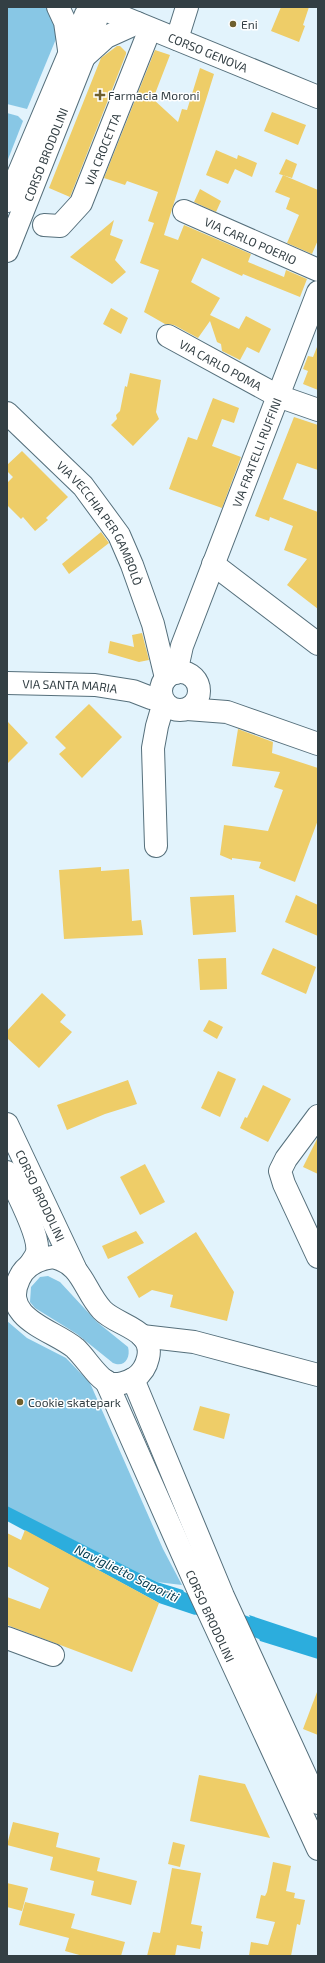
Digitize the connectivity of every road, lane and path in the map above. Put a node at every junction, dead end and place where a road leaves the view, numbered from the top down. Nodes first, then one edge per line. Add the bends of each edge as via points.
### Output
1 (58, 7) edge
2 (96, 7) edge
3 (187, 7) edge
4 (144, 26) junction
5 (177, 40) junction
6 (77, 54) junction
7 (318, 97) edge
8 (7, 201) edge
9 (184, 211) dead end
10 (44, 224) dead end
11 (7, 251) edge
12 (318, 270) edge
13 (318, 292) edge
14 (168, 336) dead end
15 (278, 396) junction
16 (318, 410) edge
17 (7, 413) edge
18 (213, 564) junction
19 (195, 613) junction
20 (153, 624) junction
21 (318, 644) edge
22 (7, 683) edge
23 (176, 689) junction
24 (318, 744) edge
25 (156, 846) dead end
26 (318, 1116) edge
27 (7, 1124) edge
28 (7, 1172) edge
29 (318, 1257) edge
30 (75, 1268) junction
31 (20, 1272) edge
32 (13, 1305) edge
33 (142, 1336) junction
34 (194, 1342) junction
35 (149, 1357) junction
36 (318, 1375) edge
37 (132, 1379) junction
38 (106, 1381) junction
39 (7, 1638) edge
40 (53, 1655) dead end
41 (318, 1803) edge
42 (318, 1849) edge

1 - 6 main road, CORSO BRODOLINI
2 - 4 main road, CORSO GENOVA
2 - 6 main road, CORSO BRODOLINI
3 - 5 main road
4 - 5 main road, CORSO GENOVA
4 - 6 main road, CORSO BRODOLINI via 106,38
4 - 10 main road, VIA CROCETTA via 81,203 60,226
5 - 7 main road, CORSO GENOVA
6 - 8 main road, CORSO BRODOLINI
6 - 11 main road, CORSO BRODOLINI
9 - 12 main road, VIA CARLO POERIO
13 - 15 main road, VIA FRATELLI RUFFINI
14 - 15 main road, VIA CARLO POMA
15 - 16 main road, VIA CARLO POMA
15 - 18 main road, VIA FRATELLI RUFFINI
17 - 20 main road, VIA VECCHIA PER GAMBOLÒ via 83,486 119,536
18 - 19 main road, VIA FRATELLI RUFFINI
18 - 21 main road
19 - 20 main road via 185,621 167,628
19 - 23 main road, VIA FRATELLI RUFFINI via 182,646
20 - 23 main road, VIA VECCHIA PER GAMBOLÒ via 160,652
22 - 23 main road, VIA SANTA MARIA via 95,685 133,691
23 - 24 main road via 227,712
23 - 25 main road, VIA FRATELLI RUFFINI via 156,726 153,748
26 - 29 main road via 280,1171
27 - 30 main road, CORSO BRODOLINI
28 - 31 main road, CORSO BRODOLINI via 38,1244 37,1254
30 - 31 main road, CORSO BRODOLINI via 65,1261 52,1257 36,1261
30 - 33 main road, CORSO BRODOLINI via 104,1312
31 - 32 main road, CORSO BRODOLINI
32 - 38 main road, CORSO BRODOLINI via 33,1324 74,1348
33 - 34 main road
33 - 35 main road via 148,1346
34 - 35 main road
34 - 36 main road
35 - 37 main road via 141,1374
37 - 38 main road via 119,1384
37 - 41 main road, CORSO BRODOLINI via 225,1600
38 - 42 main road, CORSO BRODOLINI via 198,1589
39 - 40 main road

